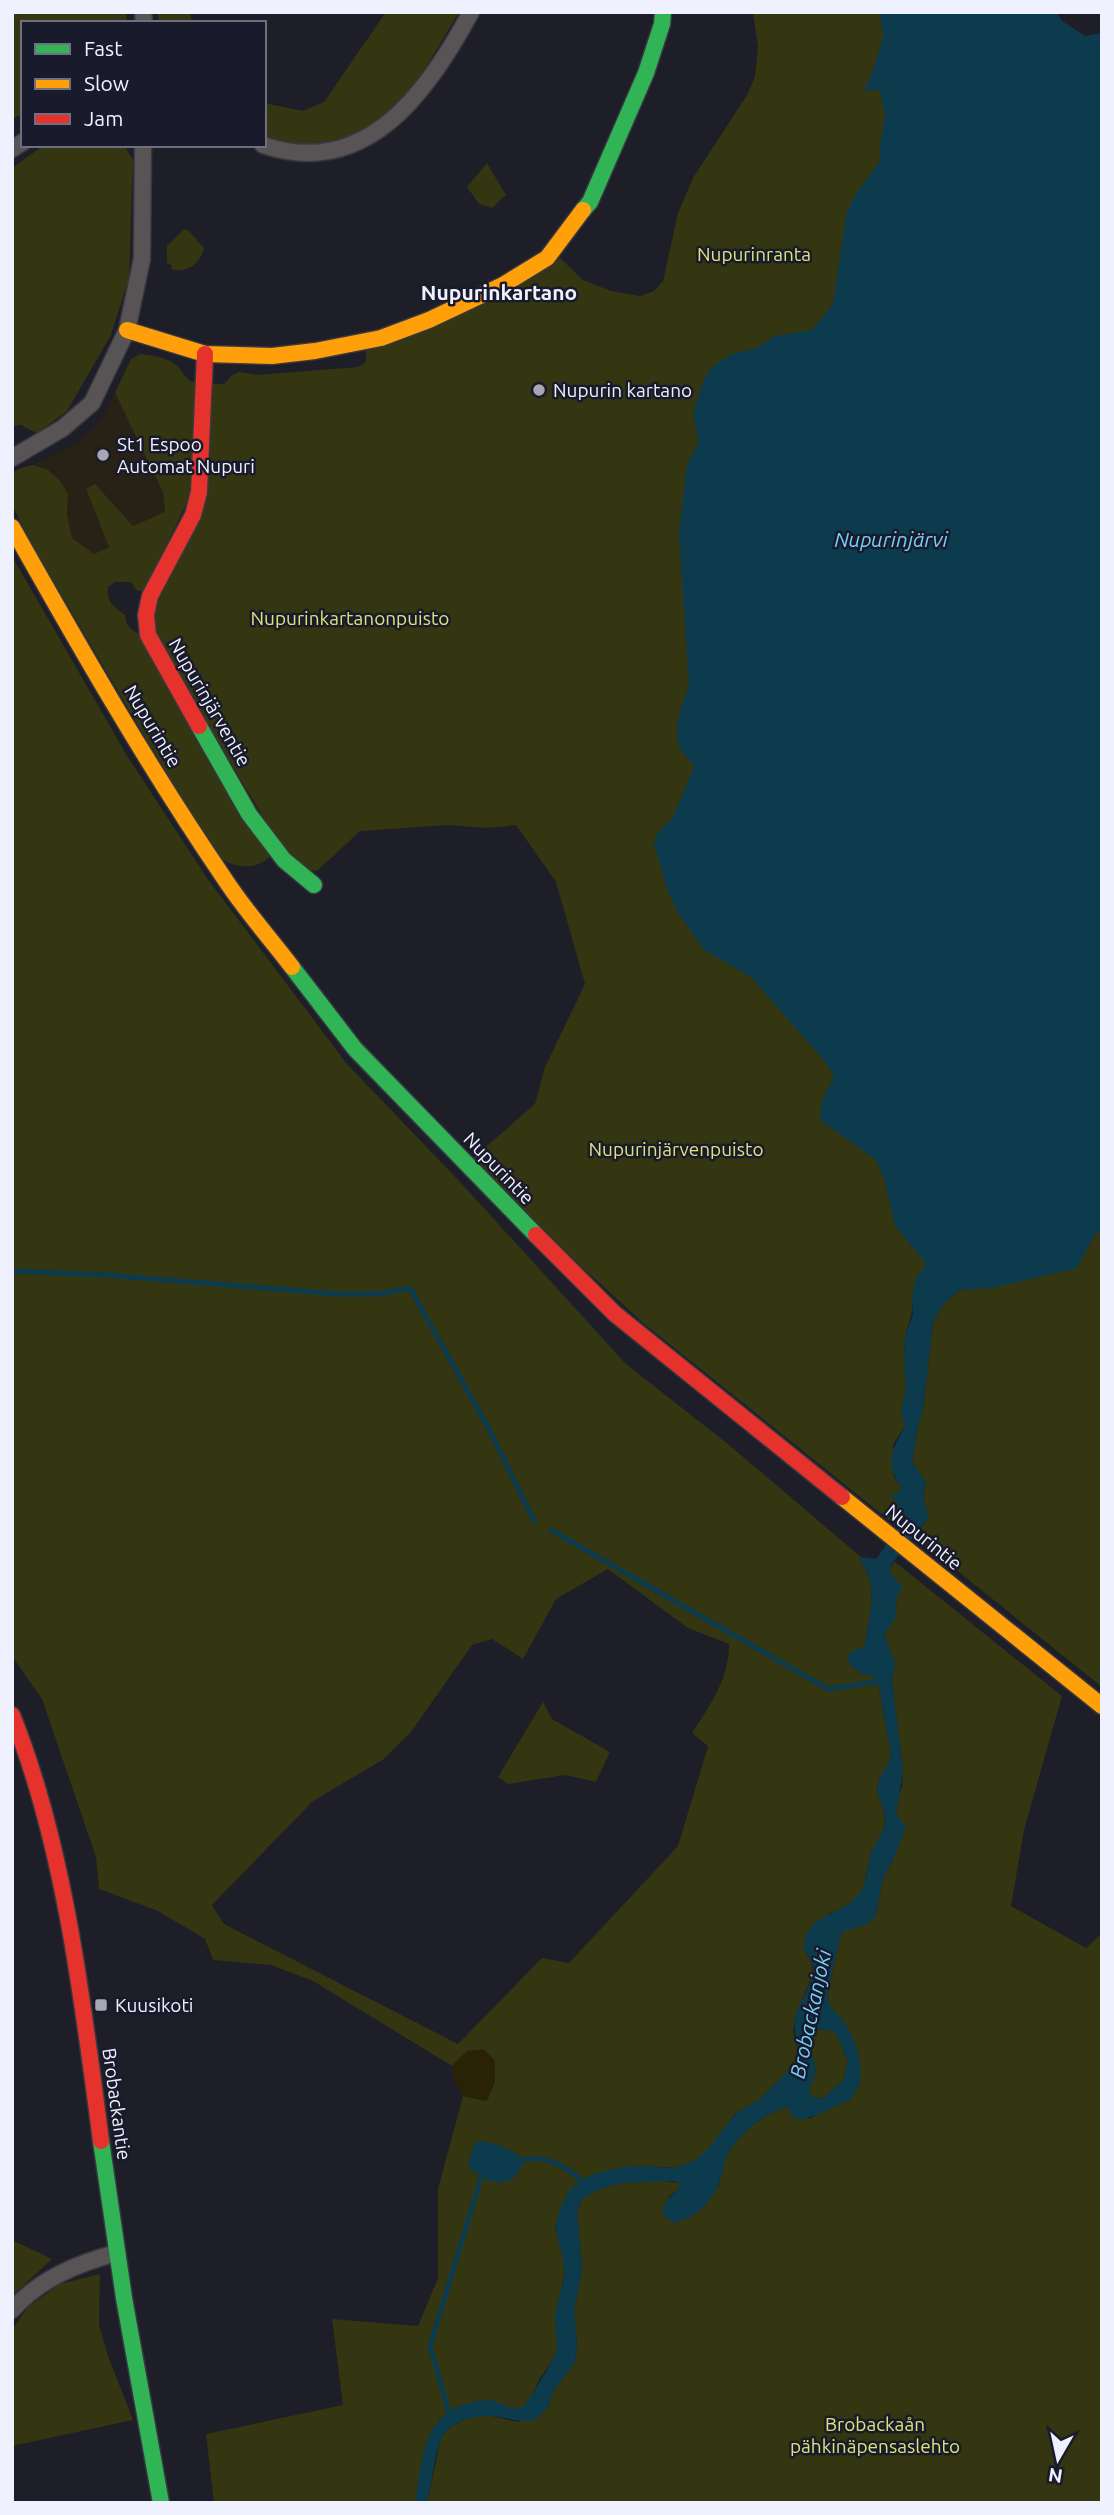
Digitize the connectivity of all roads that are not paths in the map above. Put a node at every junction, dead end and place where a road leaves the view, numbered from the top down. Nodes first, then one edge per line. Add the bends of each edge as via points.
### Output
1 (471, 12) edge
2 (663, 12) edge
3 (266, 146) edge
4 (143, 147) edge
5 (127, 330) junction
6 (205, 354) junction
7 (12, 458) edge
8 (12, 527) edge
9 (314, 885) dead end
10 (1102, 1706) edge
11 (12, 1715) edge
12 (116, 2253) junction
13 (12, 2310) edge
14 (161, 2503) edge

1 - 3 street via 428,80 397,116 363,141 323,152 283,152
2 - 6 street via 646,72 590,202 547,258 454,309 381,338 272,356
4 - 5 street via 142,259
5 - 6 street
5 - 7 street via 92,402 63,428
6 - 9 street, Nupurinjärventie via 199,492 194,515 150,596 148,635 249,814 284,860
8 - 10 street, Nupurintie via 136,741 225,880 355,1049 615,1314
11 - 12 street, Brobackantie via 41,1800 65,1911
12 - 13 street via 86,2261 29,2291
12 - 14 street, Brobackantie

